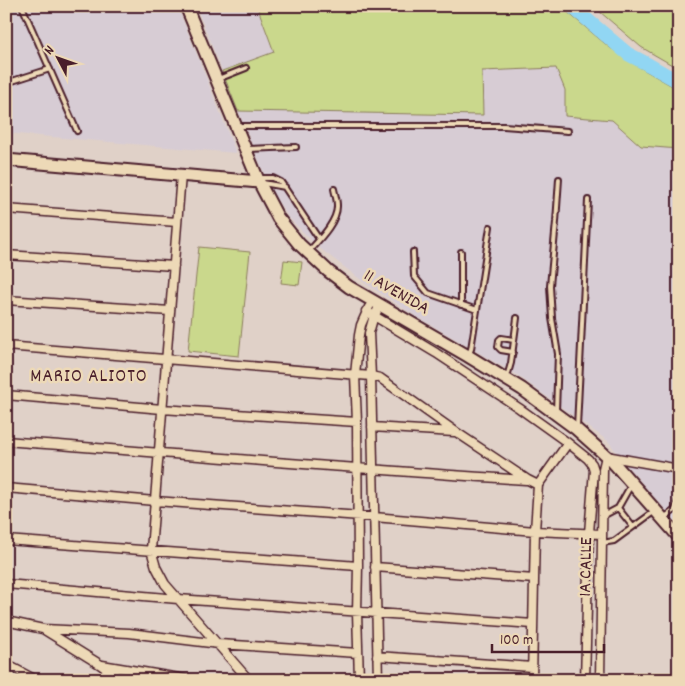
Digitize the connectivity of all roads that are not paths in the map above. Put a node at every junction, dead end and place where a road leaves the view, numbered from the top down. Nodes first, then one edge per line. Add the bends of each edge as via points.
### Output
1 (22, 6) edge
2 (186, 6) edge
3 (246, 68) dead end
4 (50, 69) junction
5 (216, 80) junction
6 (6, 82) edge
7 (235, 126) junction
8 (568, 130) dead end
9 (77, 131) dead end
10 (296, 147) dead end
11 (246, 149) junction
12 (6, 160) edge
13 (181, 174) junction
14 (558, 179) dead end
15 (258, 180) junction
16 (334, 189) dead end
17 (588, 200) dead end
18 (6, 209) edge
19 (177, 222) junction
20 (490, 227) dead end
21 (319, 239) junction
22 (413, 252) dead end
23 (461, 252) dead end
24 (307, 253) junction
25 (6, 254) edge
26 (174, 266) junction
27 (6, 300) edge
28 (373, 306) junction
29 (462, 306) junction
30 (477, 310) junction
31 (170, 311) junction
32 (374, 316) junction
33 (517, 318) dead end
34 (514, 340) junction
35 (6, 346) edge
36 (513, 352) junction
37 (468, 356) junction
38 (166, 360) junction
39 (355, 375) junction
40 (371, 376) junction
41 (506, 379) junction
42 (6, 395) edge
43 (162, 409) junction
44 (556, 414) junction
45 (357, 422) junction
46 (372, 427) junction
47 (577, 429) junction
48 (456, 432) junction
49 (6, 441) edge
50 (568, 443) junction
51 (159, 452) junction
52 (606, 456) junction
53 (358, 469) junction
54 (679, 469) edge
55 (373, 470) junction
56 (528, 480) junction
57 (632, 483) junction
58 (538, 485) junction
59 (6, 488) edge
60 (679, 496) edge
61 (155, 501) junction
62 (618, 508) junction
63 (659, 515) junction
64 (358, 516) junction
65 (602, 516) junction
66 (374, 517) junction
67 (633, 527) junction
68 (535, 530) junction
69 (589, 533) junction
70 (602, 534) junction
71 (679, 537) edge
72 (6, 540) edge
73 (602, 543) junction
74 (151, 550) junction
75 (358, 566) junction
76 (375, 567) junction
77 (534, 579) junction
78 (6, 584) edge
79 (178, 599) junction
80 (357, 612) junction
81 (376, 613) junction
82 (6, 621) edge
83 (533, 624) junction
84 (43, 629) junction
85 (219, 644) junction
86 (358, 653) junction
87 (377, 656) junction
88 (6, 664) edge
89 (101, 665) junction
90 (532, 667) junction
91 (159, 674) junction
92 (36, 680) edge
93 (121, 680) edge
94 (167, 680) edge
95 (191, 680) edge
96 (249, 680) edge
97 (358, 680) edge
98 (378, 680) edge
99 (532, 680) edge
100 (585, 680) edge
101 (600, 680) edge

1 - 4 lane
2 - 5 main road, 11 AVENIDA
3 - 5 lane
4 - 6 lane
4 - 9 lane
5 - 7 main road, 11 AVENIDA
7 - 8 lane via 504,126
7 - 11 main road, 11 AVENIDA
10 - 11 lane
11 - 15 main road, 11 AVENIDA
12 - 13 main road
13 - 15 main road
13 - 19 street
14 - 44 lane via 550,286 558,354
15 - 21 lane via 285,187
15 - 24 main road, 11 AVENIDA via 278,218
16 - 21 lane via 336,215
17 - 47 lane
18 - 19 street
19 - 26 street
20 - 30 lane
21 - 24 lane
22 - 29 lane via 414,276 428,293
23 - 29 lane
24 - 28 main road, 11 AVENIDA
25 - 26 street
26 - 31 street
27 - 31 street
28 - 32 street
28 - 32 street
28 - 37 main road, 11 AVENIDA
28 - 39 street via 358,335
29 - 30 lane
30 - 37 lane
31 - 38 street
32 - 40 street via 369,333
32 - 50 street
33 - 34 lane
34 - 36 lane
34 - 36 lane via 501,338 498,347
35 - 38 street
36 - 41 lane
37 - 41 main road, 11 AVENIDA
38 - 39 street
38 - 43 street
39 - 40 street
39 - 45 street
40 - 46 street
40 - 48 street via 380,378
41 - 44 main road, 11 AVENIDA
42 - 43 street
43 - 45 street
43 - 51 street
44 - 47 main road, 11 AVENIDA
45 - 53 street
46 - 48 street
46 - 55 street
47 - 52 main road, 11 AVENIDA
48 - 56 street
49 - 51 street
50 - 58 street
50 - 69 street via 592,464 594,470
51 - 53 street
51 - 61 street
52 - 54 street
52 - 57 main road, 11 AVENIDA
52 - 65 street, 1A CALLE
53 - 55 street
53 - 64 street
55 - 56 street
55 - 66 street
56 - 58 street
57 - 62 lane
57 - 63 main road, 11 AVENIDA
58 - 68 street
59 - 61 street
60 - 63 lane via 675,510
61 - 64 street
61 - 74 street
62 - 65 lane
62 - 67 lane
63 - 67 lane
63 - 71 main road, 11 AVENIDA
64 - 66 street
64 - 75 street
65 - 70 street, 1A CALLE
66 - 68 street
66 - 76 street
67 - 73 lane via 614,541
68 - 69 street
68 - 77 street
69 - 70 street
69 - 100 street
70 - 73 street, 1A CALLE
72 - 74 street
73 - 101 street, 1A CALLE
74 - 75 street
74 - 79 street via 159,575
75 - 80 street
76 - 77 street
76 - 81 street
77 - 83 street
78 - 79 street
79 - 80 street
79 - 85 street
80 - 81 street
80 - 86 street
81 - 83 street
81 - 87 street
82 - 84 street
83 - 90 street
84 - 85 street via 129,633
84 - 89 street
85 - 86 street
85 - 96 street
86 - 97 street
87 - 90 street
87 - 98 street
88 - 92 street
89 - 91 street
89 - 93 street
90 - 99 street
91 - 94 street
91 - 95 street

